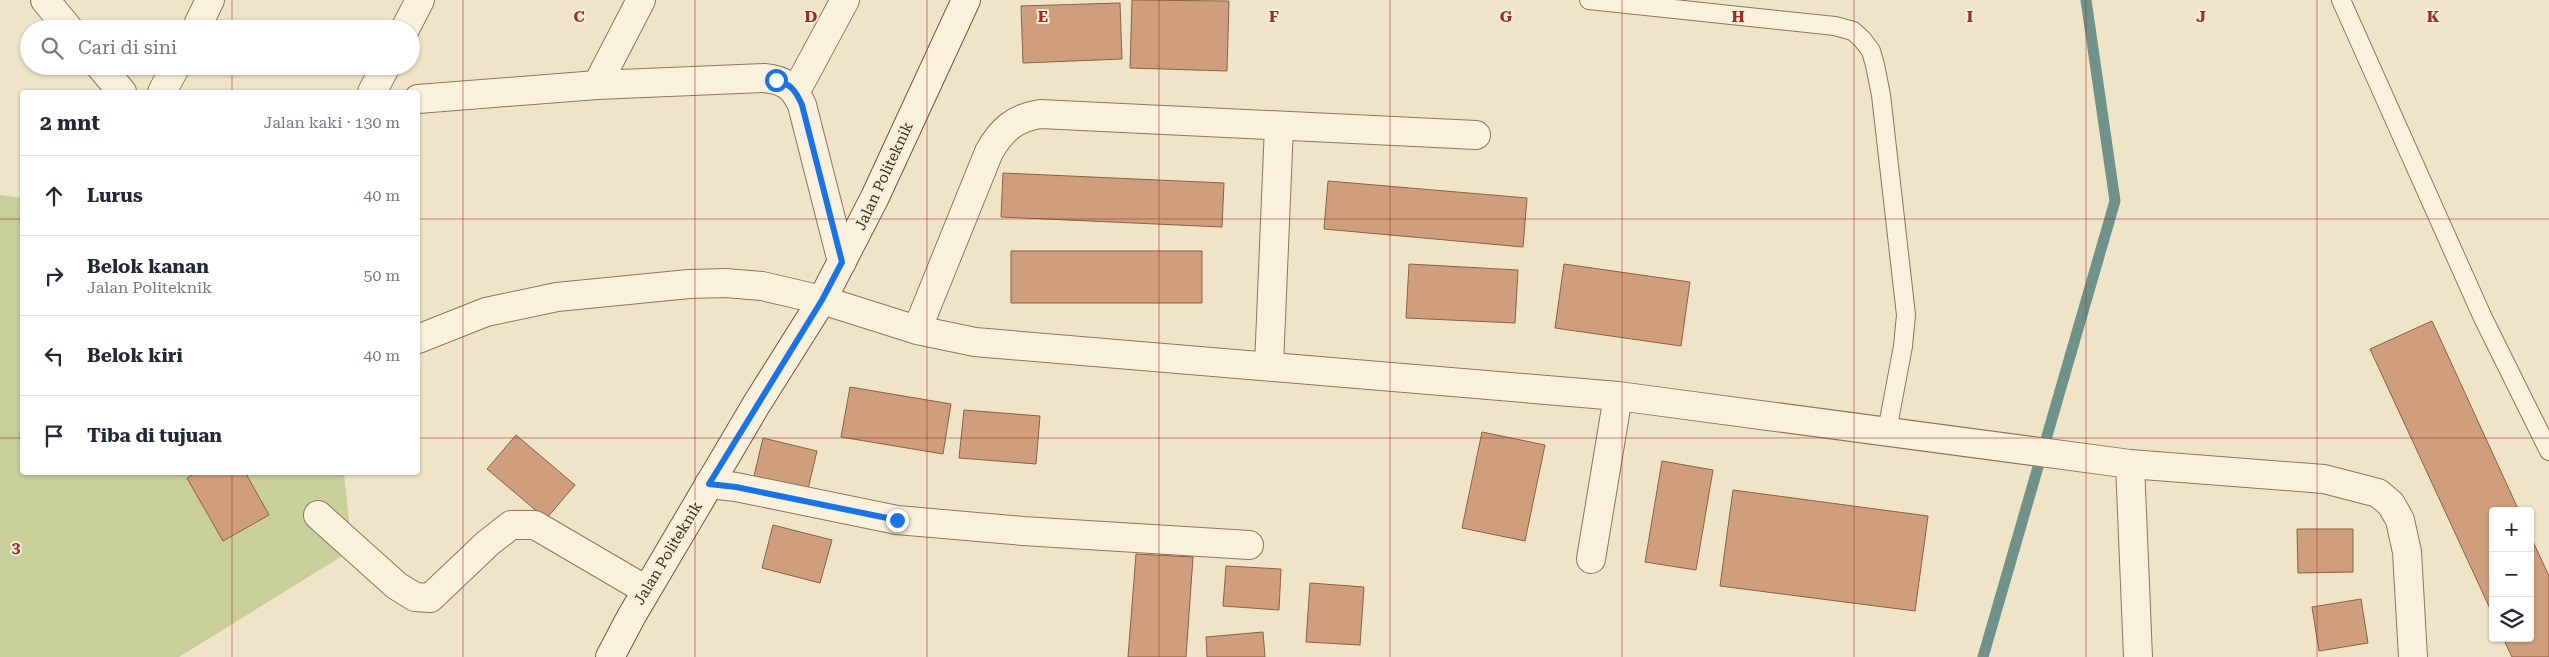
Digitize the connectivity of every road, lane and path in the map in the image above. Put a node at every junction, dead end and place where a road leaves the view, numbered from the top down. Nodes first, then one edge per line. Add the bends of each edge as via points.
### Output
1 (44, 0) edge
2 (210, 0) edge
3 (420, 0) edge
4 (641, 0) edge
5 (845, 0) edge
6 (966, 0) edge
7 (1589, 0) edge
8 (2340, 0) edge
9 (61, 20) edge
10 (200, 20) edge
11 (410, 20) edge
12 (108, 75) edge
13 (171, 75) edge
14 (381, 75) edge
15 (597, 85) junction
16 (120, 90) edge
17 (163, 90) edge
18 (373, 90) edge
19 (796, 91) junction
20 (420, 99) edge
21 (1278, 126) junction
22 (1476, 135) dead end
23 (842, 262) junction
24 (822, 300) junction
25 (917, 330) junction
26 (420, 338) edge
27 (1268, 366) junction
28 (1618, 396) junction
29 (1887, 431) junction
30 (2549, 451) edge
31 (2130, 464) junction
32 (709, 484) junction
33 (318, 515) dead end
34 (1249, 545) dead end
35 (1591, 559) dead end
36 (646, 590) junction
37 (610, 657) edge
38 (2138, 657) edge
39 (2413, 657) edge

1 - 9 street
2 - 10 street
3 - 11 street
4 - 15 street
5 - 19 street
6 - 23 street, Jalan Politeknik
7 - 29 lane via 1835,26 1853,32 1871,51 1881,95 1906,315
8 - 30 lane via 2483,318
12 - 16 street
13 - 17 street
14 - 18 street
15 - 19 street via 764,78 785,82
15 - 20 street
19 - 23 street
21 - 22 street
21 - 25 street via 1040,114 1017,120 995,140 988,152
21 - 27 street
23 - 24 street, Jalan Politeknik
24 - 25 street
24 - 26 street via 762,286 689,284 558,297 486,312
24 - 32 street, Jalan Politeknik
25 - 27 street via 975,342 1030,348
27 - 28 street
28 - 29 street
28 - 35 street
29 - 31 street
31 - 38 street
31 - 39 street via 2324,479 2378,493 2391,504 2400,520 2407,552
32 - 34 street via 897,520
32 - 36 street, Jalan Politeknik
33 - 36 street via 397,586 415,597 430,598 511,525 535,525
36 - 37 street, Jalan Politeknik

